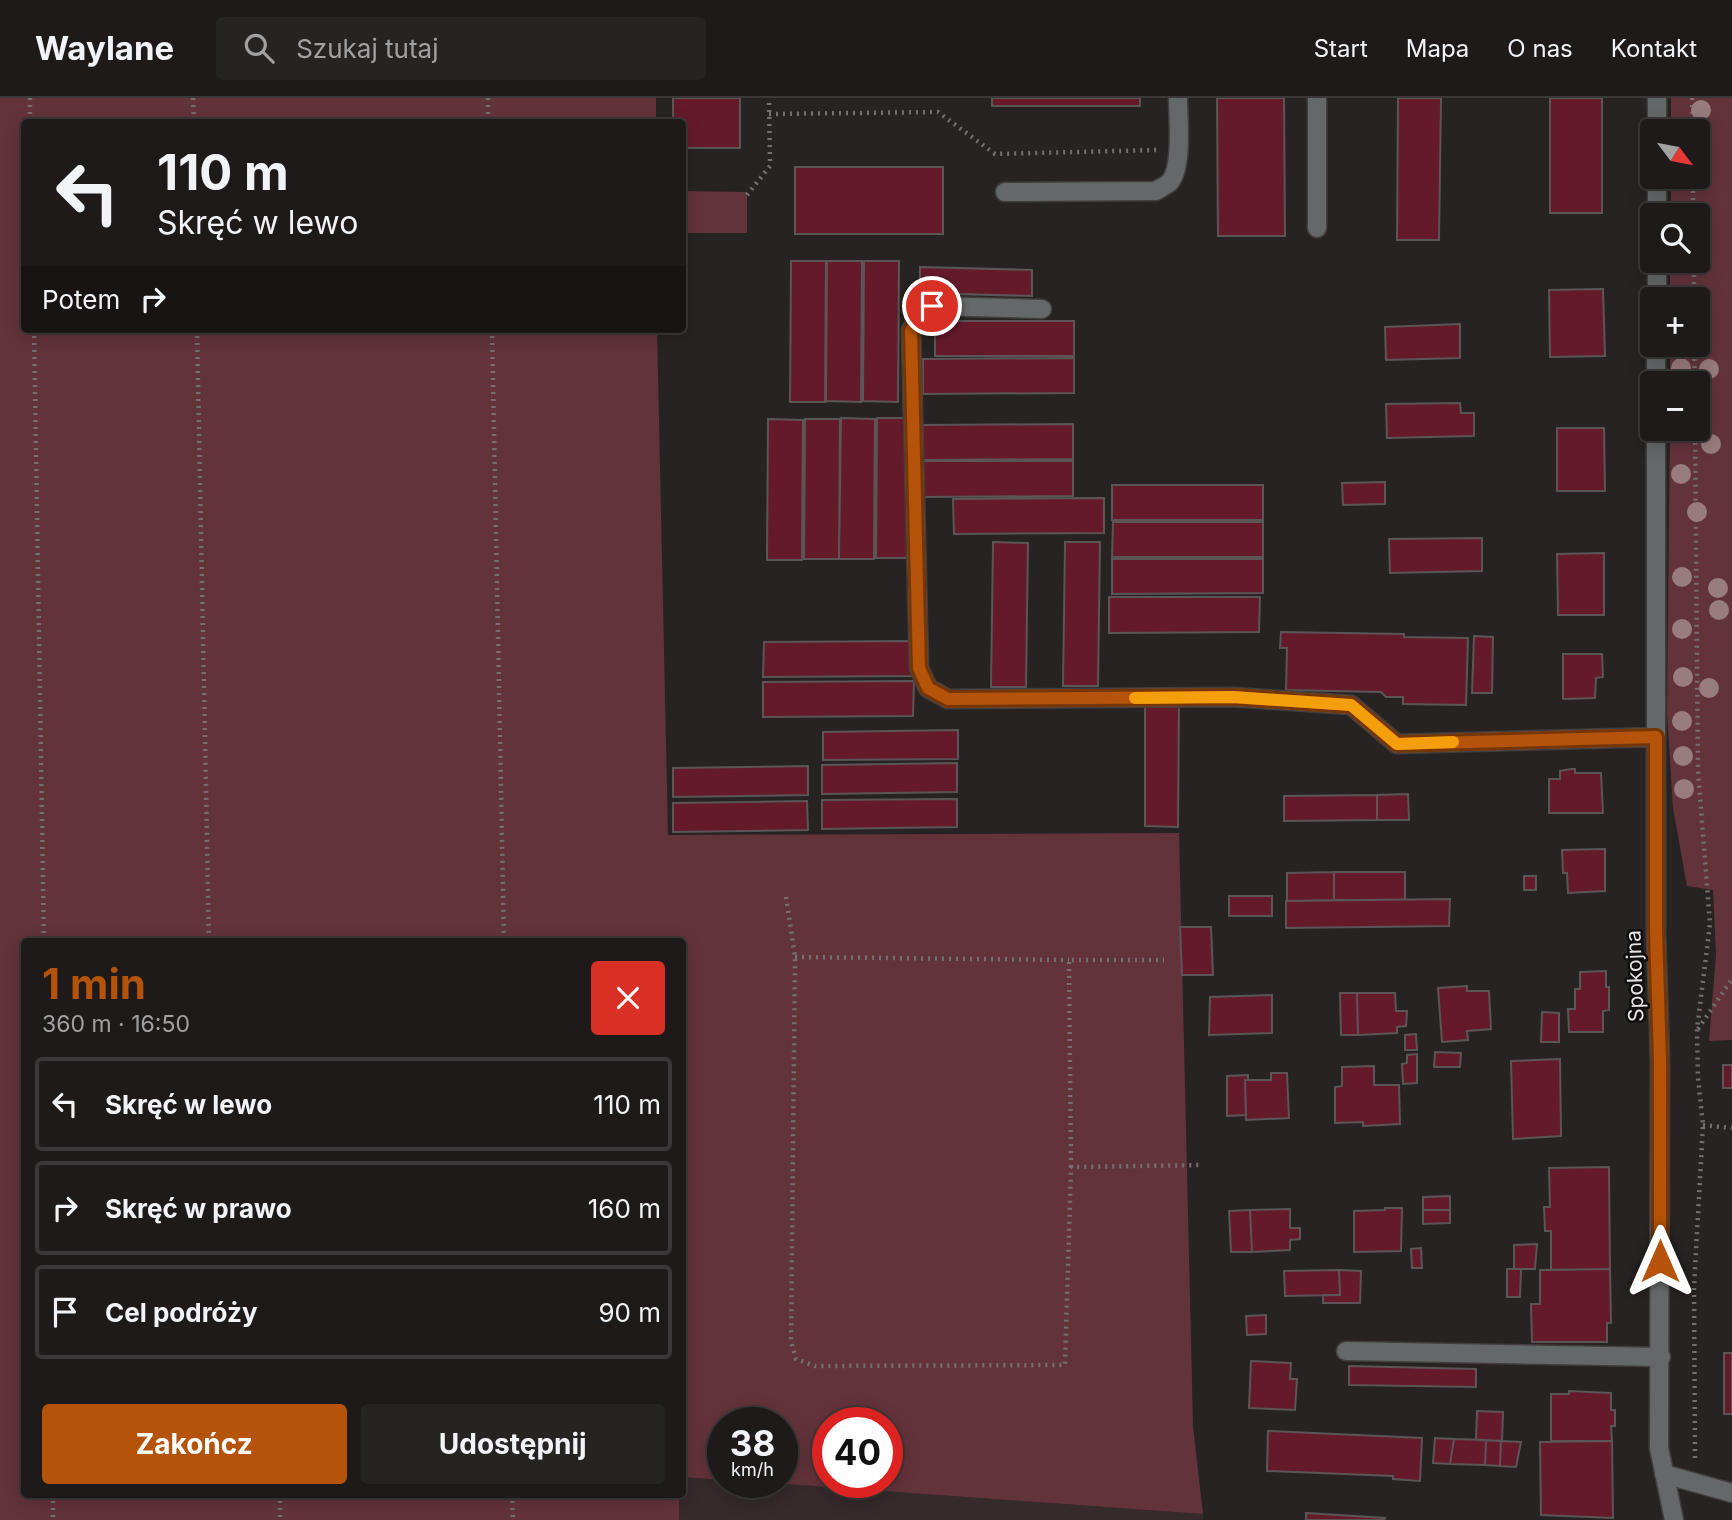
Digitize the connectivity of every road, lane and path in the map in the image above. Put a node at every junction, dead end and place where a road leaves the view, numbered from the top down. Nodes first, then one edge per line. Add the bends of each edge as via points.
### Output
1 (30, 98) edge
2 (193, 98) edge
3 (488, 98) edge
4 (769, 98) edge
5 (1178, 98) edge
6 (1317, 98) edge
7 (1657, 98) edge
8 (1692, 98) edge
9 (769, 114) junction
10 (30, 119) edge
11 (194, 119) edge
12 (488, 119) edge
13 (1657, 119) edge
14 (1693, 119) edge
15 (1178, 150) junction
16 (1005, 191) dead end
17 (747, 195) dead end
18 (1317, 228) dead end
19 (1042, 309) dead end
20 (34, 333) edge
21 (197, 333) edge
22 (492, 333) edge
23 (1656, 441) edge
24 (1695, 441) edge
25 (1656, 737) junction
26 (786, 897) dead end
27 (44, 938) edge
28 (209, 938) edge
29 (504, 938) edge
30 (795, 957) junction
31 (1069, 960) junction
32 (1164, 960) dead end
33 (1732, 979) edge
34 (1697, 1029) junction
35 (1703, 1125) junction
36 (1732, 1128) edge
37 (1203, 1165) dead end
38 (1071, 1167) junction
39 (1346, 1351) dead end
40 (1661, 1357) junction
41 (1664, 1474) junction
42 (1696, 1484) junction
43 (1732, 1493) edge
44 (53, 1498) edge
45 (280, 1498) edge
46 (512, 1498) edge
47 (53, 1520) edge
48 (280, 1520) edge
49 (513, 1520) edge
50 (1674, 1520) edge

1 - 10 path
2 - 11 path
3 - 12 path
4 - 9 path
5 - 15 street
6 - 18 street
7 - 13 street
8 - 14 path
9 - 15 path via 938,111 995,154
9 - 17 path via 770,166
15 - 16 street via 1170,182 1156,191
19 - 25 street via 932,306 918,316 911,331 919,668 928,688 948,699 1233,697 1351,705 1397,744
20 - 27 path
21 - 28 path
22 - 29 path
23 - 25 street, Spokojna
24 - 34 path via 1698,771 1710,924
25 - 40 street, Spokojna
26 - 30 path
30 - 31 path
30 - 38 path via 791,1342 796,1359 815,1366 1065,1365
31 - 32 path
31 - 38 path
33 - 34 path
34 - 35 path
35 - 36 path
35 - 42 path via 1694,1287
37 - 38 path
39 - 40 street
40 - 41 street, Spokojna via 1659,1448
41 - 42 street
41 - 50 street, Spokojna
42 - 43 street
44 - 47 path
45 - 48 path
46 - 49 path

